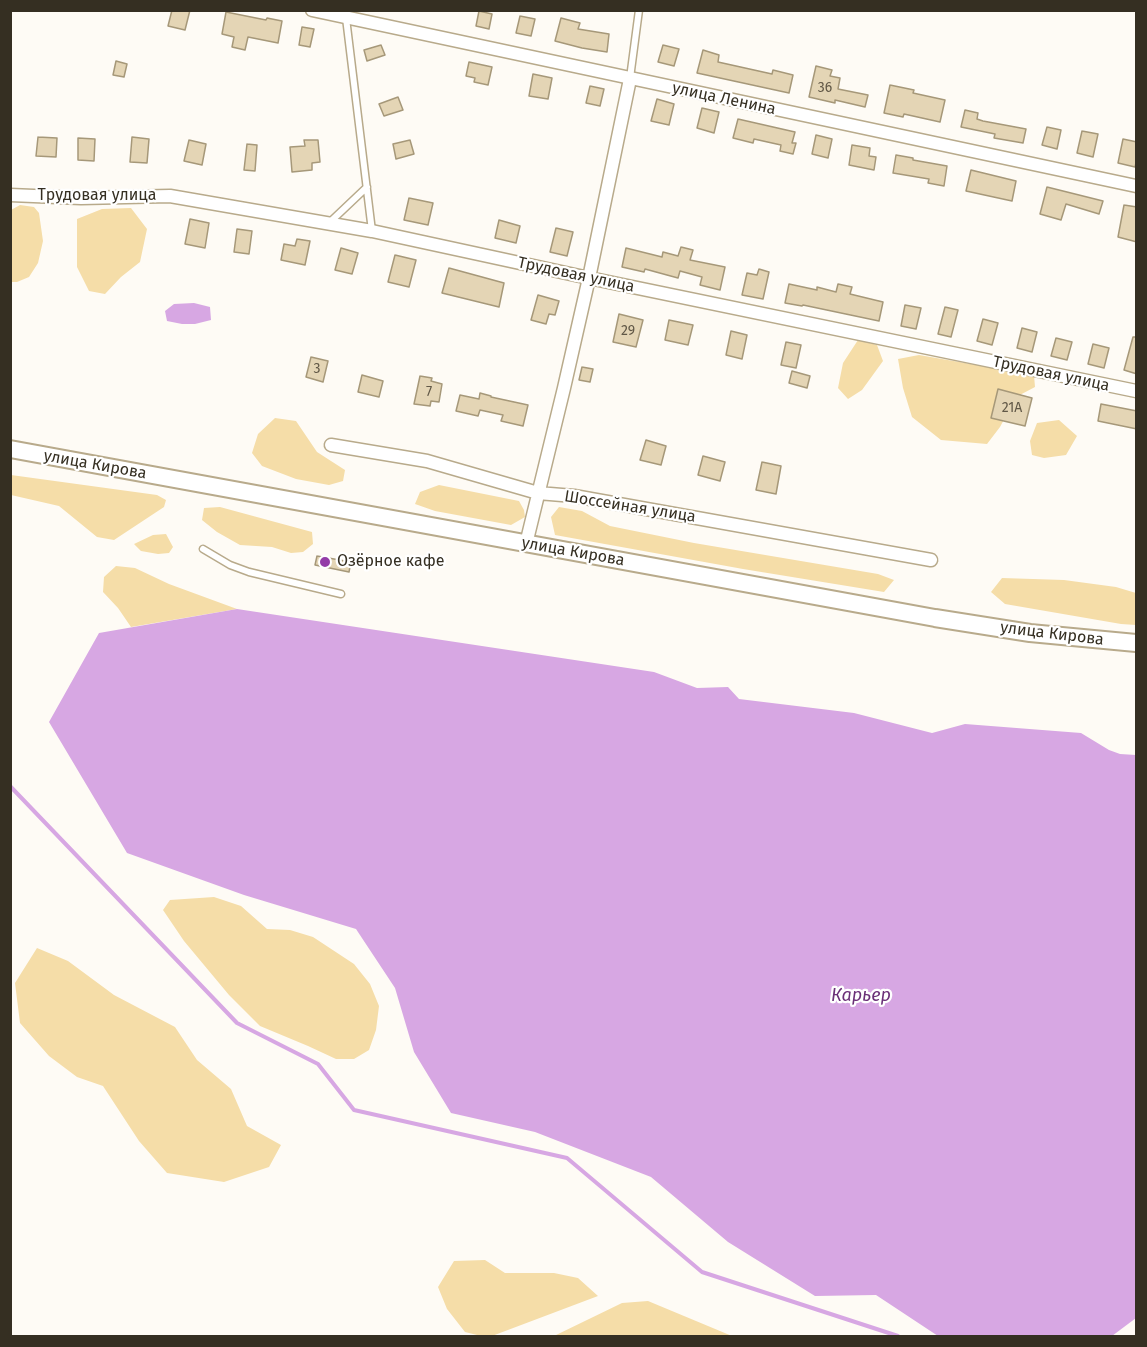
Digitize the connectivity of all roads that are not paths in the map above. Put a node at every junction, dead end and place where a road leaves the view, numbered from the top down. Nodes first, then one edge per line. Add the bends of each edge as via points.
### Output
1 (312, 10) edge
2 (639, 10) edge
3 (346, 18) junction
4 (630, 79) junction
5 (1137, 186) edge
6 (367, 187) junction
7 (10, 195) edge
8 (329, 223) junction
9 (372, 231) junction
10 (589, 278) junction
11 (1137, 391) edge
12 (331, 445) dead end
13 (10, 449) edge
14 (538, 493) junction
15 (526, 543) junction
16 (203, 549) dead end
17 (931, 560) dead end
18 (341, 594) dead end
19 (1137, 644) edge

1 - 3 street, улица Ленина
2 - 4 lane
3 - 4 street, улица Ленина
3 - 6 lane
4 - 5 street, улица Ленина
4 - 10 street
6 - 8 lane
6 - 9 lane
7 - 8 street, Трудовая улица via 170,196
8 - 9 street, Трудовая улица
9 - 10 street, Трудовая улица
10 - 11 street, Трудовая улица
10 - 14 street
12 - 14 street, Шоссейная улица via 427,461
13 - 15 main road, улица Кирова
14 - 15 street
14 - 17 street, Шоссейная улица via 574,496
15 - 19 main road, улица Кирова via 946,620
16 - 18 lane via 249,572

